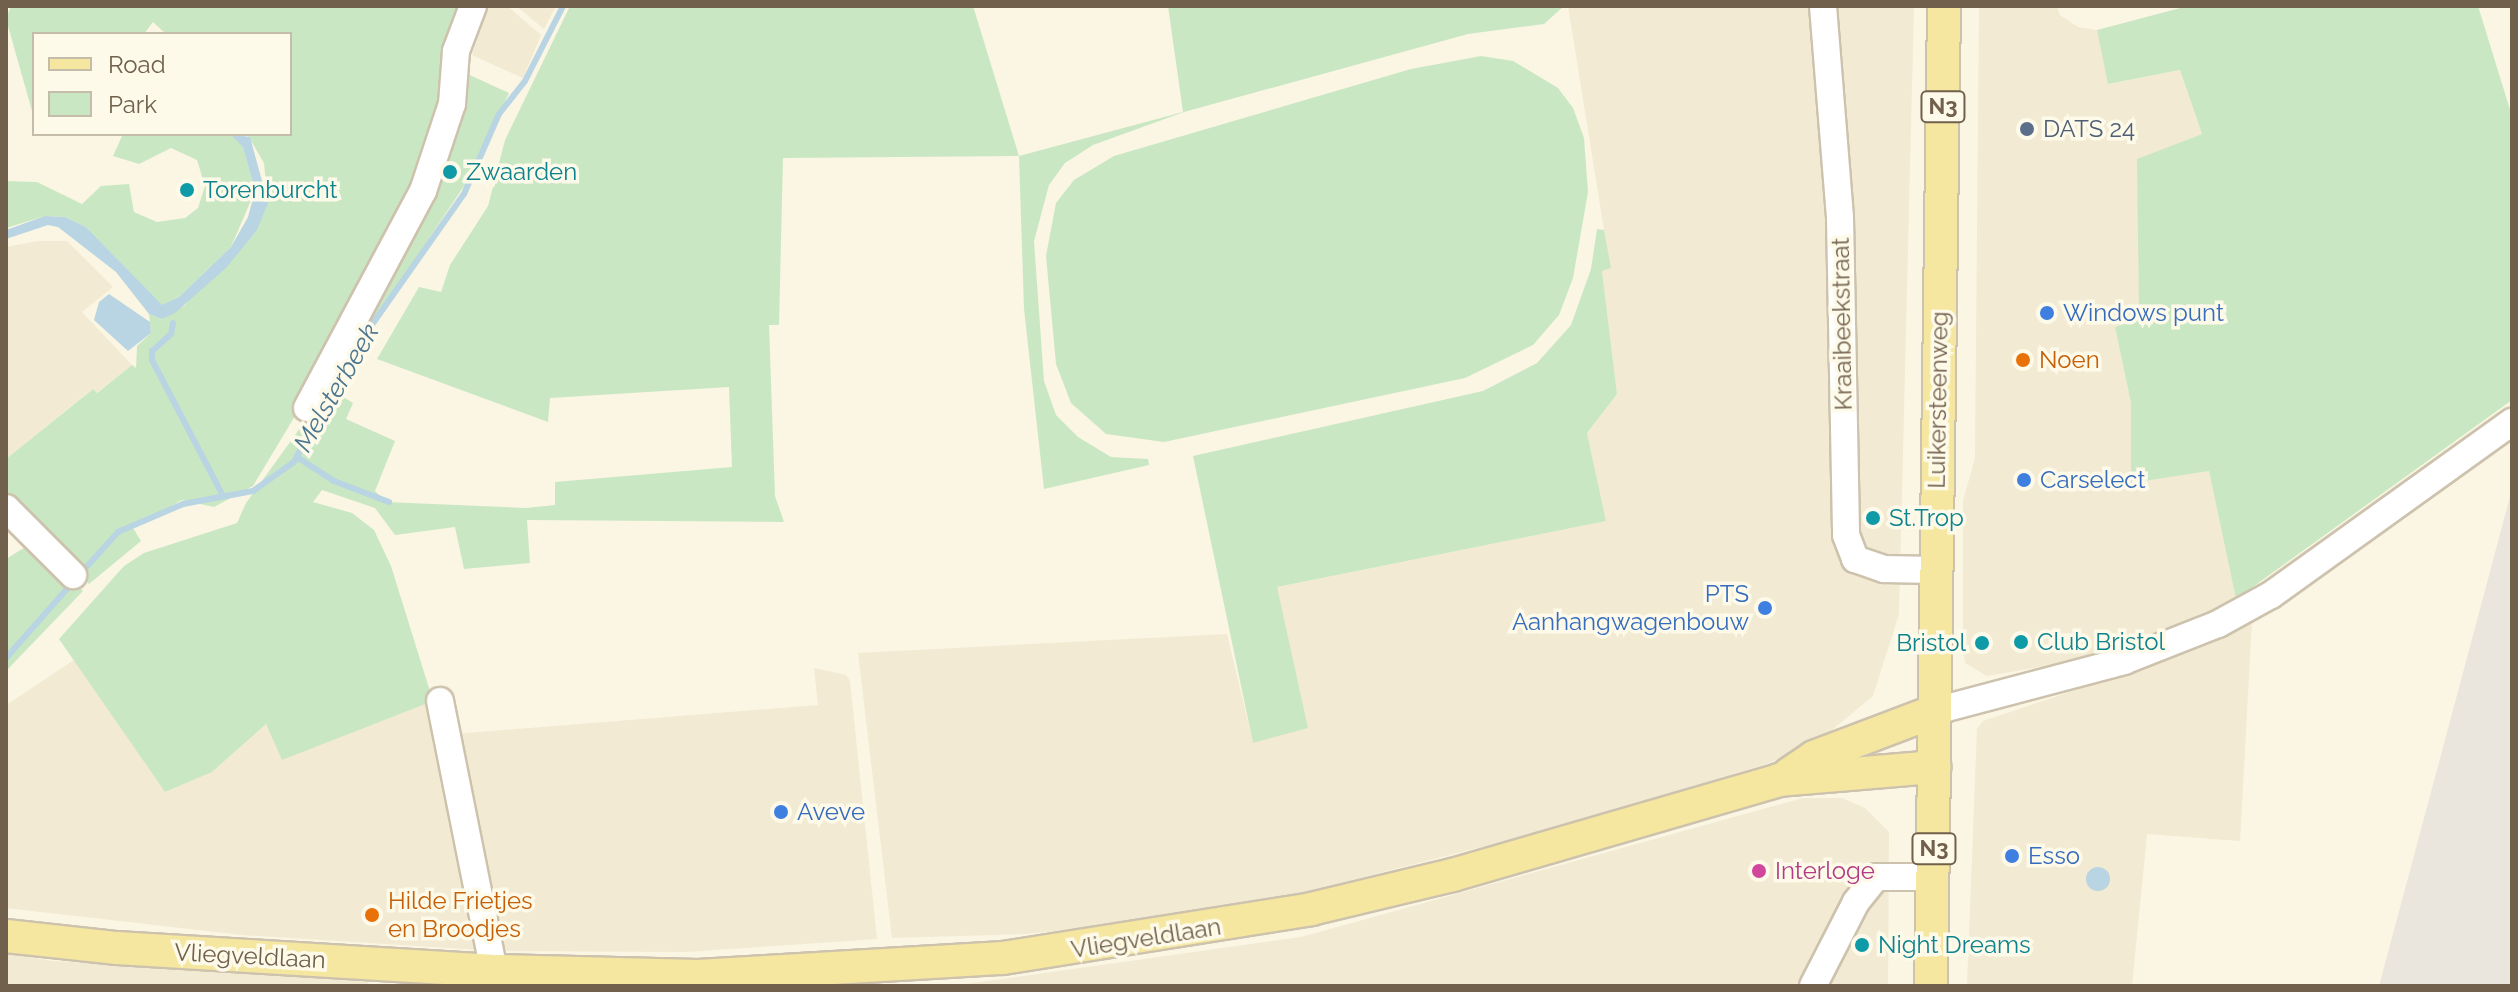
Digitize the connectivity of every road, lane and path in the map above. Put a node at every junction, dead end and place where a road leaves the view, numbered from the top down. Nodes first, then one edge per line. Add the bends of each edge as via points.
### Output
1 (473, 6) edge
2 (1823, 6) edge
3 (1944, 6) edge
4 (307, 408) dead end
5 (2512, 422) edge
6 (6, 508) edge
7 (1936, 570) junction
8 (73, 575) dead end
9 (440, 701) dead end
10 (1935, 711) junction
11 (1934, 767) junction
12 (1779, 780) junction
13 (1933, 877) junction
14 (6, 936) edge
15 (494, 971) junction
16 (399, 976) edge
17 (857, 977) edge
18 (1813, 986) edge
19 (1931, 986) edge

1 - 4 street via 456,51 452,104 439,148 391,255
2 - 7 street, Kraaibeekstraat via 1840,218 1846,535 1855,559 1884,569
3 - 7 main road, Luikersteenweg / N3
5 - 10 street via 2271,595 2218,624 2124,661
6 - 8 street
7 - 10 main road, Luikersteenweg / N3
9 - 15 street
10 - 11 main road, Luikersteenweg / N3
10 - 12 main road, Vliegveldlaan via 1814,757
11 - 12 main road, Vliegveldlaan
11 - 13 main road, Luikersteenweg / N3
12 - 17 main road, Vliegveldlaan via 1453,875 1246,922
13 - 18 street via 1876,877 1856,902
13 - 19 main road, Luikersteenweg / N3
14 - 16 main road, Vliegveldlaan
15 - 16 main road, Vliegveldlaan
15 - 17 main road, Vliegveldlaan

